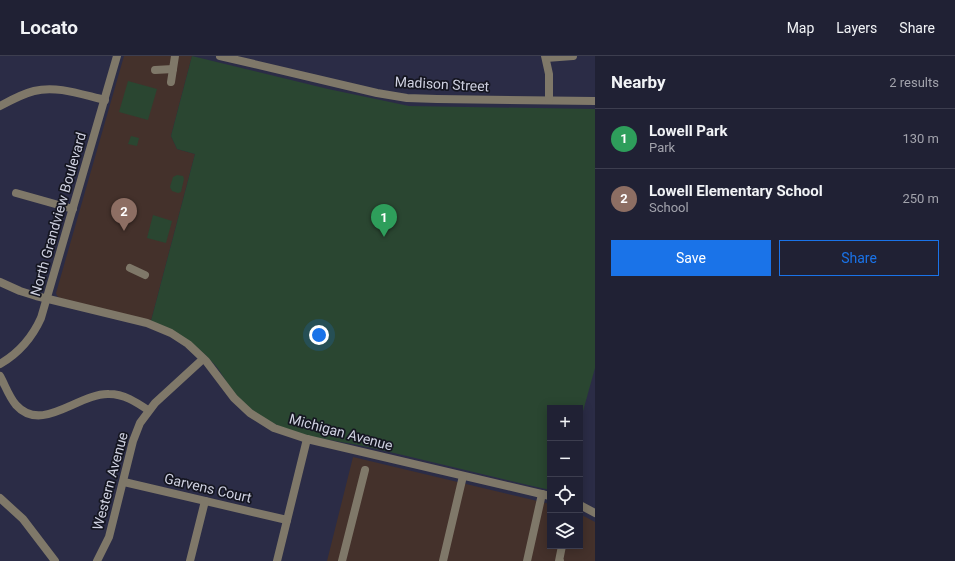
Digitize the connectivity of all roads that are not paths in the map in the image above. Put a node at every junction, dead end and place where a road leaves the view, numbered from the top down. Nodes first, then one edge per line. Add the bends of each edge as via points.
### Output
1 (117, 56) edge
2 (176, 56) edge
3 (220, 56) edge
4 (574, 56) edge
5 (546, 57) edge
6 (173, 69) junction
7 (155, 70) dead end
8 (171, 82) dead end
9 (105, 100) junction
10 (549, 100) junction
11 (595, 101) edge
12 (0, 106) edge
13 (16, 193) dead end
14 (73, 209) junction
15 (130, 268) dead end
16 (145, 275) dead end
17 (0, 282) edge
18 (47, 299) junction
19 (203, 358) junction
20 (0, 364) edge
21 (0, 376) edge
22 (148, 410) junction
23 (307, 439) junction
24 (365, 470) dead end
25 (463, 476) junction
26 (124, 482) junction
27 (546, 495) edge
28 (0, 498) edge
29 (205, 501) junction
30 (583, 507) edge
31 (594, 510) edge
32 (287, 520) junction
33 (561, 549) edge
34 (56, 561) edge
35 (98, 561) edge
36 (190, 561) edge
37 (277, 561) edge
38 (342, 561) edge
39 (443, 561) edge
40 (527, 561) edge
41 (560, 561) edge

1 - 9 street, North Grandview Boulevard
2 - 6 street
3 - 10 street, Madison Street via 390,96
4 - 5 street
5 - 10 street
6 - 7 street
6 - 8 street
9 - 12 street via 61,90 44,89 25,94
9 - 14 street, North Grandview Boulevard
10 - 11 street, Madison Street
13 - 14 street
14 - 18 street, North Grandview Boulevard
15 - 16 street
17 - 18 street, Michigan Avenue
18 - 19 street, Michigan Avenue via 154,325 180,339
18 - 20 street, North Grandview Boulevard via 32,335 16,353
19 - 22 street, Western Avenue
19 - 23 street, Michigan Avenue via 230,394 250,413 274,428
21 - 22 street via 15,405 33,415 52,414 87,398 110,394 129,398
22 - 26 street, Western Avenue via 135,434
23 - 25 street, Michigan Avenue
23 - 32 street
24 - 38 street
25 - 27 street, Michigan Avenue
25 - 39 street
26 - 29 street, Garvens Court
26 - 35 street, Western Avenue via 109,537
27 - 40 street
28 - 34 street via 23,519
29 - 32 street, Garvens Court
29 - 36 street
30 - 31 street
32 - 37 street
33 - 41 street

